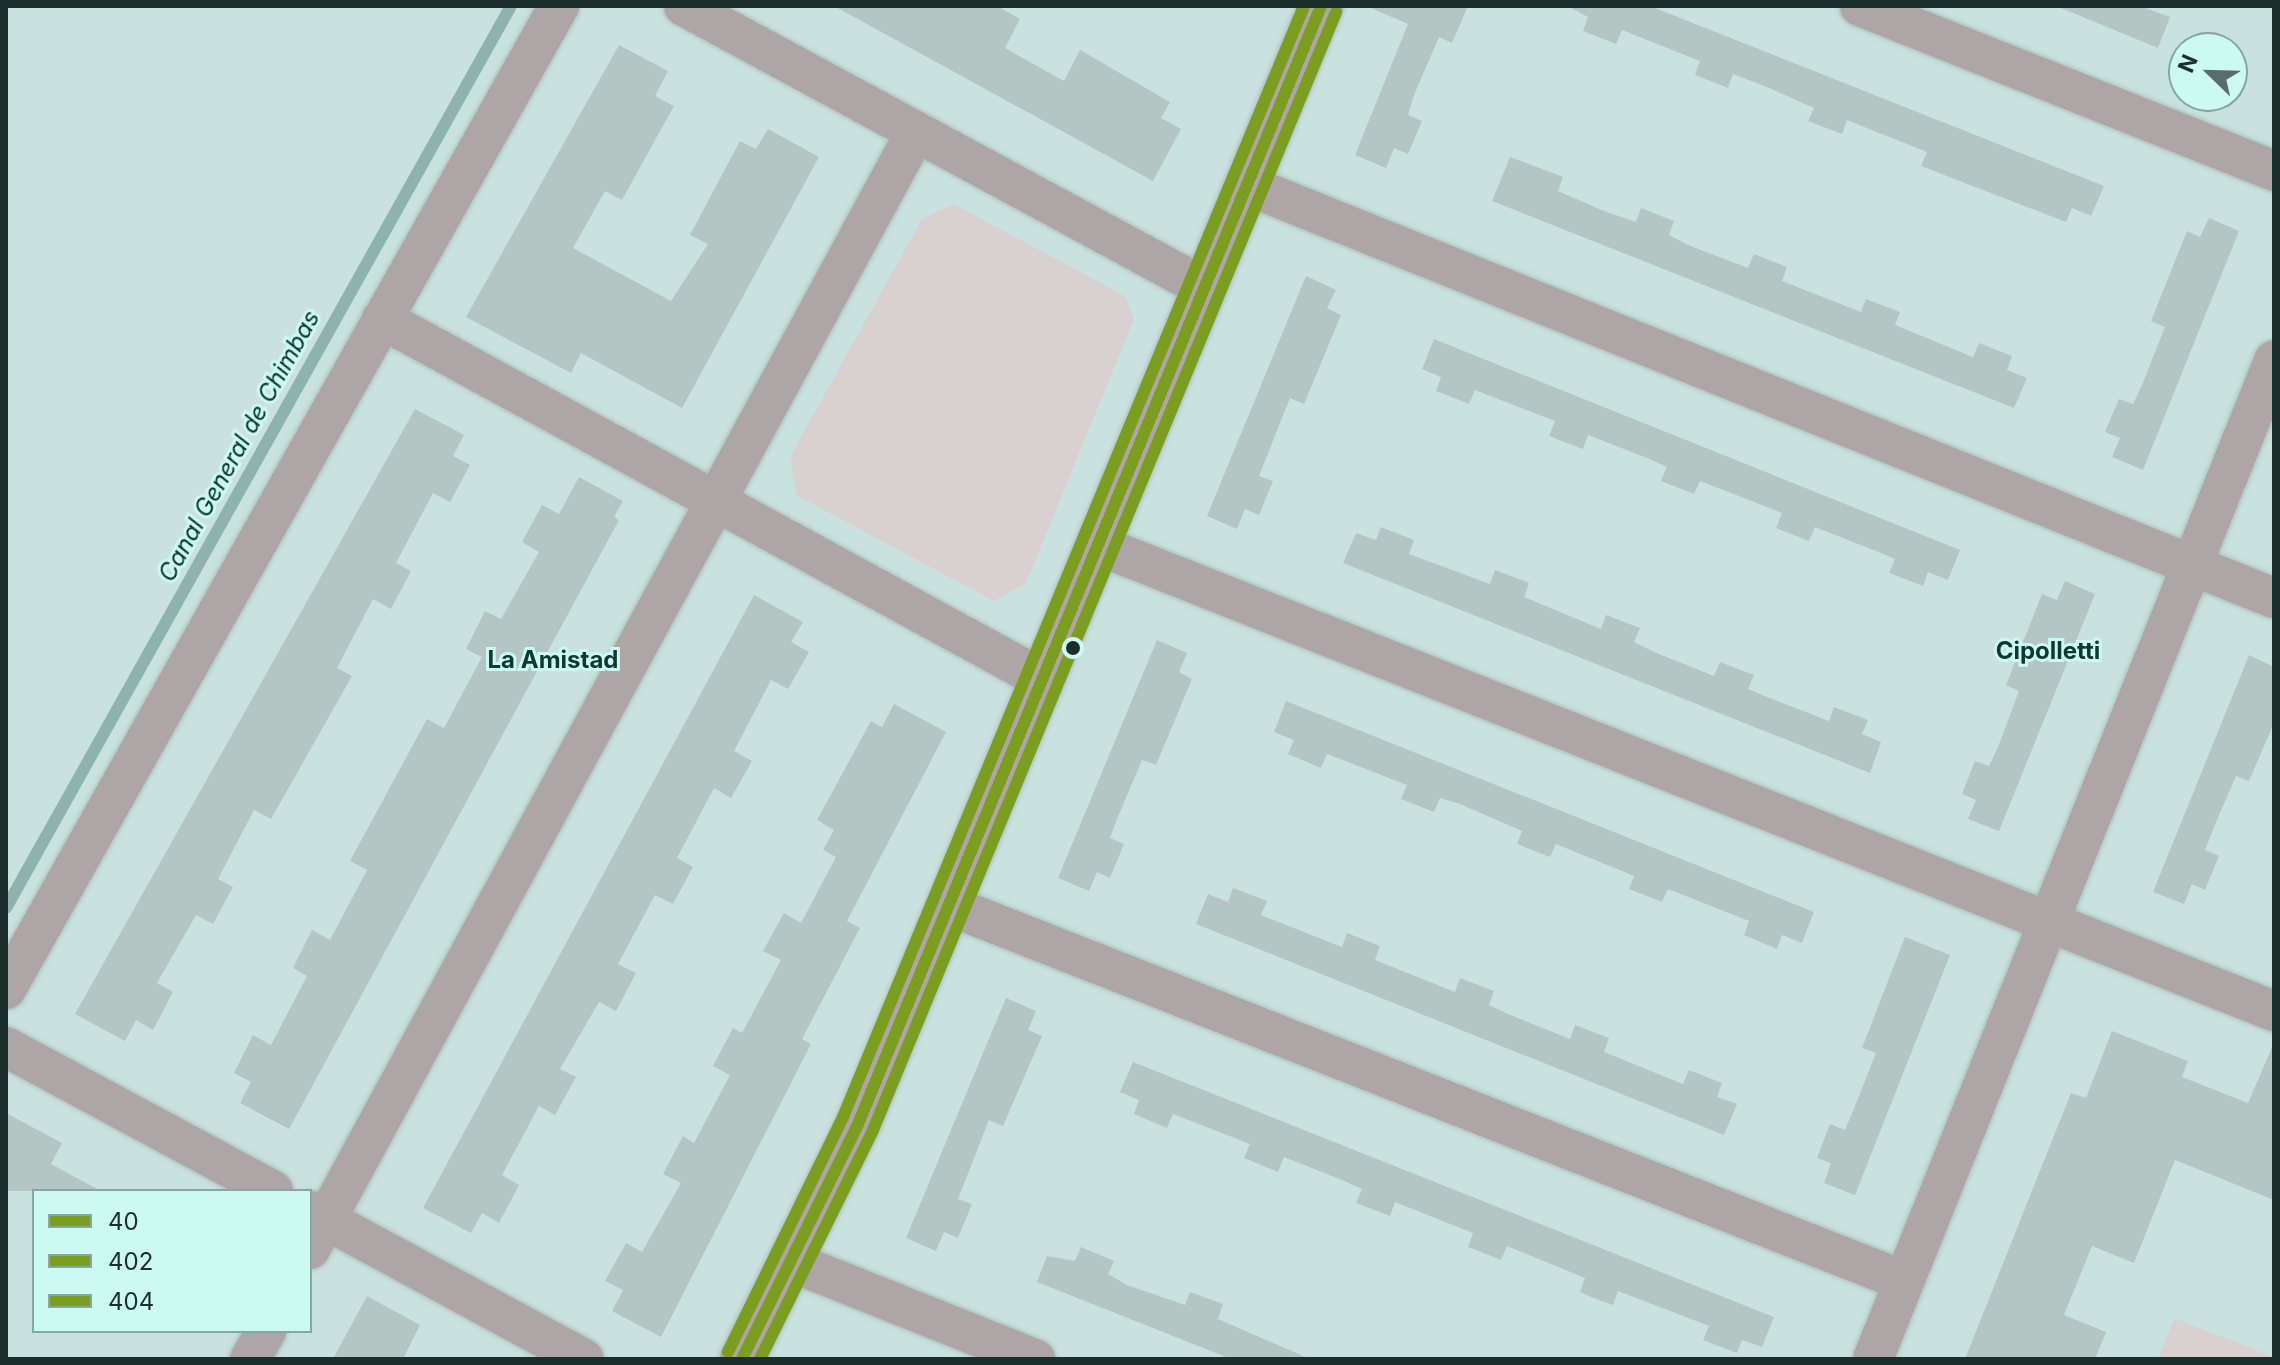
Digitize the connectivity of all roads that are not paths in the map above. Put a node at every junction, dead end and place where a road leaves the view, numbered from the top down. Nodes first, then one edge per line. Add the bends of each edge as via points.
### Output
1 (559, 6) edge
2 (684, 6) edge
3 (1321, 6) edge
4 (1860, 6) edge
5 (916, 132) junction
6 (2274, 171) edge
7 (1247, 185) junction
8 (1205, 288) junction
9 (382, 319) junction
10 (2274, 361) edge
11 (716, 502) junction
12 (1098, 545) junction
13 (2192, 565) junction
14 (2274, 598) edge
15 (1042, 679) junction
16 (948, 905) junction
17 (2049, 922) junction
18 (6, 989) edge
19 (2274, 1011) edge
20 (6, 1047) edge
21 (269, 1189) edge
22 (315, 1227) edge
23 (792, 1262) junction
24 (1904, 1281) junction
25 (265, 1333) edge
26 (250, 1359) edge
27 (584, 1359) edge
28 (742, 1359) edge
29 (1035, 1359) edge
30 (1873, 1359) edge

1 - 9 street
2 - 5 street
3 - 7 street
4 - 6 street
5 - 8 street
5 - 11 street
7 - 8 street
7 - 13 street
8 - 12 street
9 - 11 street
9 - 18 street
10 - 13 street
11 - 15 street
11 - 22 street
12 - 15 street
12 - 17 street
13 - 14 street
13 - 17 street
15 - 16 street
16 - 23 street
16 - 24 street
17 - 19 street
17 - 24 street
20 - 21 street
22 - 27 street
23 - 28 street
23 - 29 street
24 - 30 street
25 - 26 street

